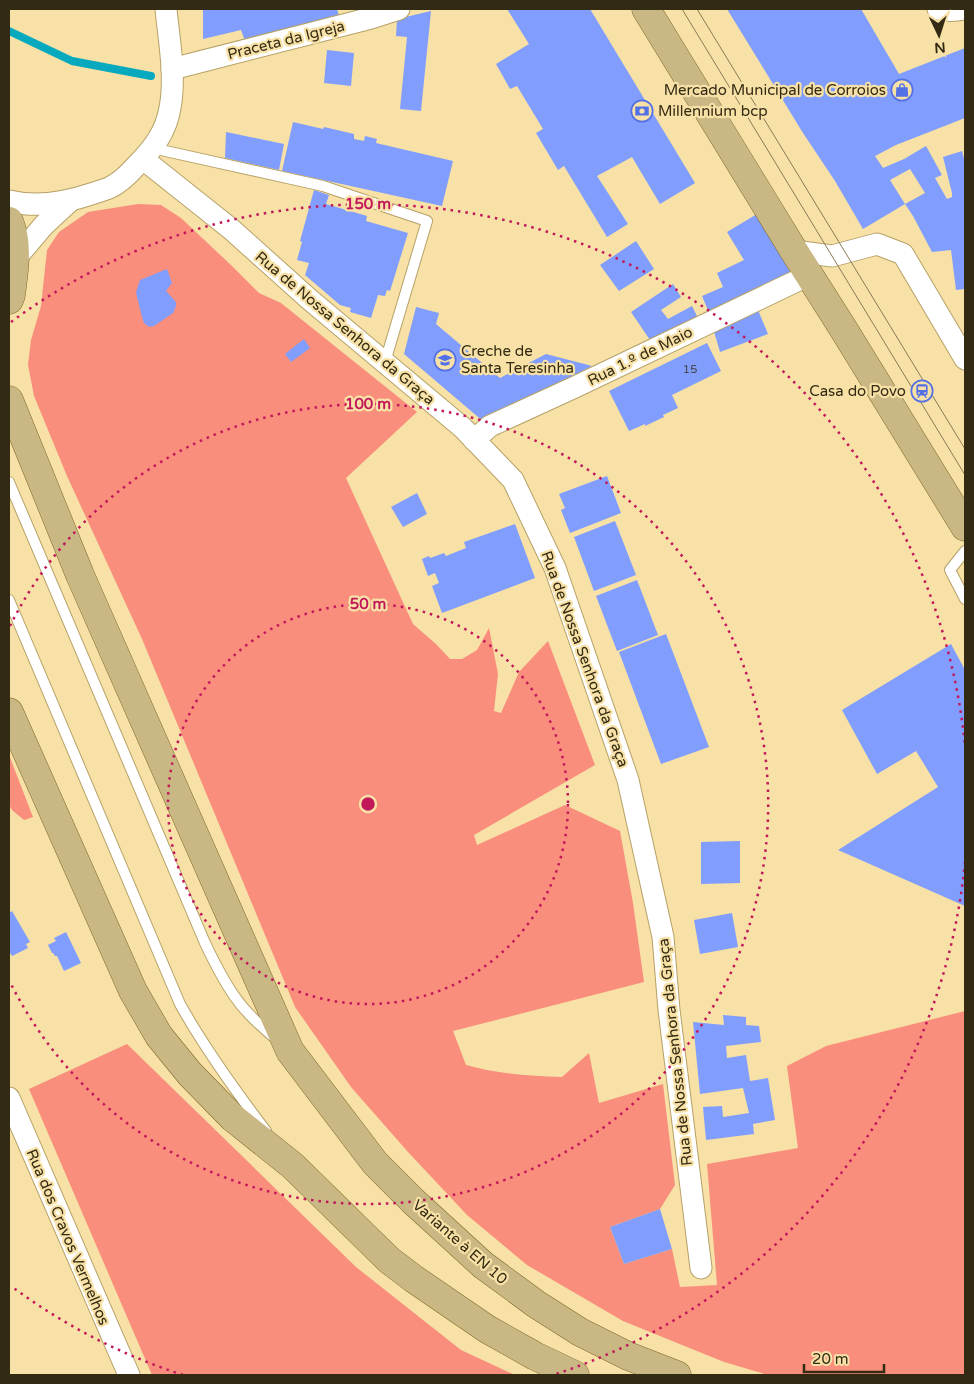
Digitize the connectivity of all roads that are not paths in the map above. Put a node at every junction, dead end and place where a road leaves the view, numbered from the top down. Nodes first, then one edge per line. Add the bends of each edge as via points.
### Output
1 (166, 9) edge
2 (399, 9) edge
3 (646, 9) edge
4 (938, 9) edge
5 (964, 9) edge
6 (172, 68) junction
7 (148, 153) junction
8 (9, 201) edge
9 (70, 201) junction
10 (9, 221) edge
11 (794, 251) junction
12 (16, 258) junction
13 (809, 275) junction
14 (9, 300) edge
15 (956, 329) edge
16 (965, 358) edge
17 (385, 362) junction
18 (9, 400) edge
19 (474, 440) junction
20 (9, 482) edge
21 (965, 527) edge
22 (965, 551) edge
23 (965, 599) edge
24 (9, 600) edge
25 (9, 712) edge
26 (290, 1051) junction
27 (9, 1098) edge
28 (293, 1166) junction
29 (701, 1268) dead end
30 (128, 1375) edge
31 (575, 1375) edge
32 (677, 1375) edge

1 - 6 street
2 - 6 street, Praceta da Igreja
3 - 11 main road
4 - 5 street
6 - 7 street via 168,117 162,133
7 - 9 street via 124,178 109,188
7 - 17 street, Rua de Nossa Senhora da Graça via 309,299
7 - 17 lane via 323,186 427,221
8 - 9 street via 31,205
9 - 12 street
10 - 12 main road
11 - 13 main road
11 - 15 street via 832,256 877,244 903,254
12 - 14 main road
13 - 19 street, Rua 1.º de Maio via 490,426
13 - 21 main road
15 - 16 street
17 - 19 street, Rua de Nossa Senhora da Graça
18 - 26 main road, Variante à EN 10 via 80,574
19 - 29 street, Rua de Nossa Senhora da Graça via 513,480 555,568 628,780 663,938
20 - 26 lane via 219,973 255,1020
22 - 23 lane via 950,570
24 - 28 lane via 180,1004 213,1059
25 - 28 main road via 133,992 159,1036 233,1118
26 - 32 main road, Variante à EN 10 via 375,1163 483,1265 580,1332
27 - 30 street, Rua dos Cravos Vermelhos
28 - 31 main road via 389,1260 414,1280 487,1329

